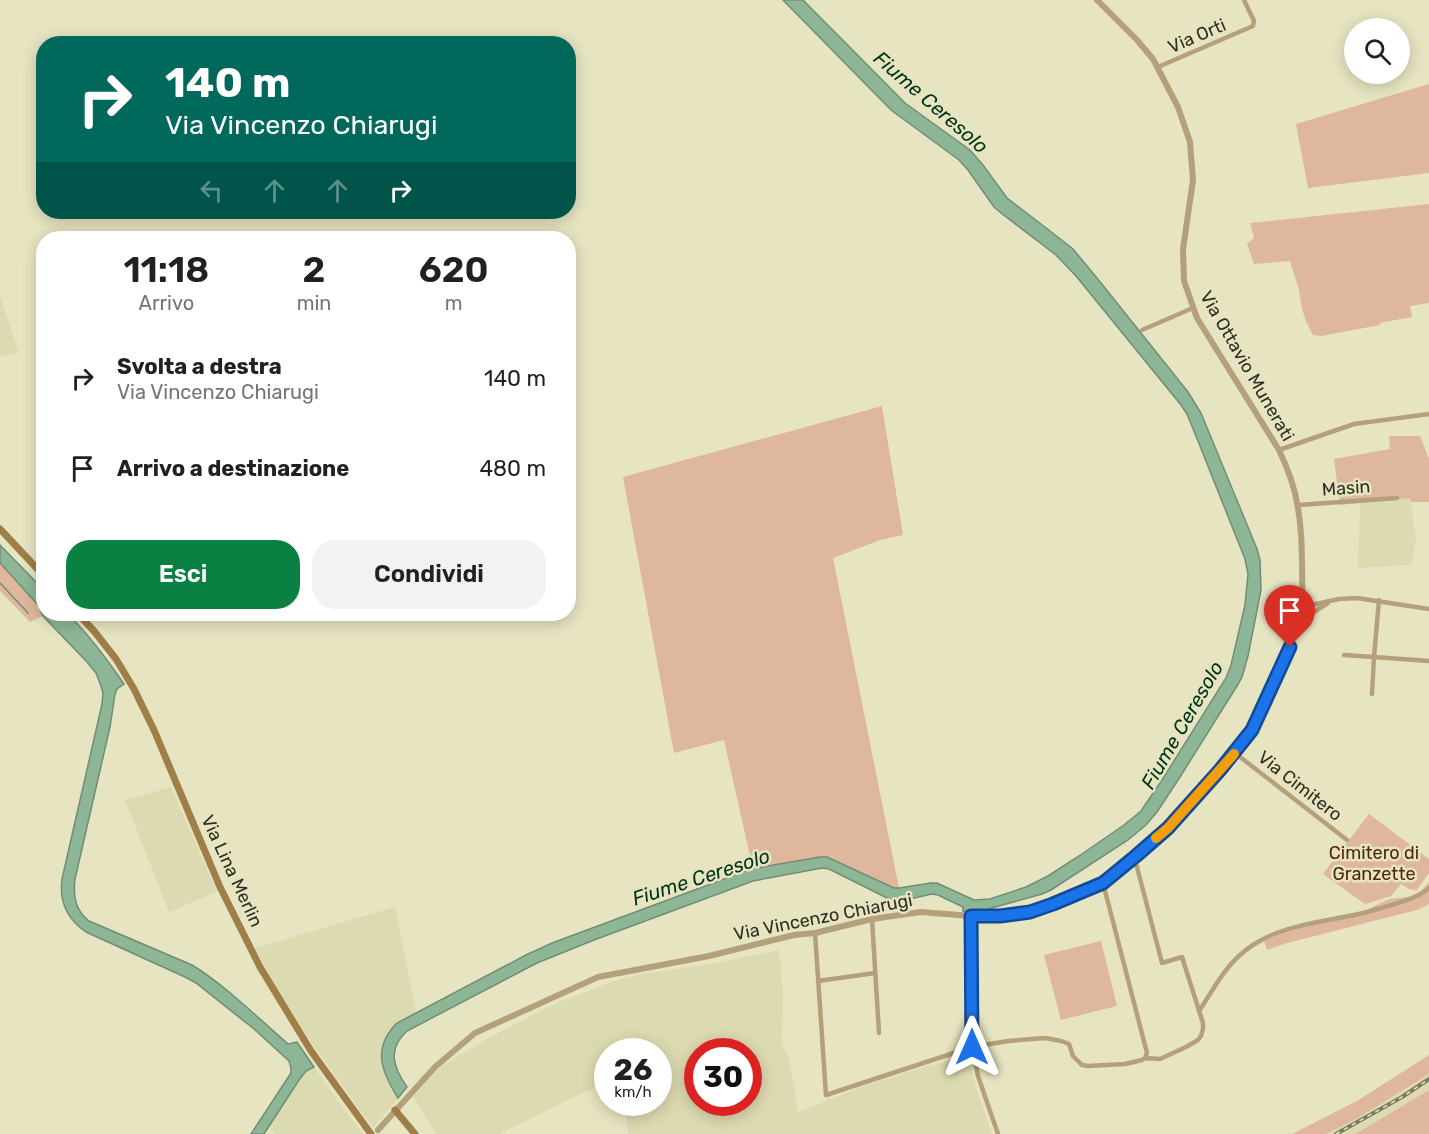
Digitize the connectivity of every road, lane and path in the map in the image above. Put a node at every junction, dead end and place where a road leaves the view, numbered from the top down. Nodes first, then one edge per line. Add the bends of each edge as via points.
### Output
1 (1097, 0) edge
2 (1244, 0) edge
3 (1158, 67) junction
4 (1193, 308) junction
5 (1142, 330) dead end
6 (1429, 414) edge
7 (1279, 450) junction
8 (1397, 498) dead end
9 (1298, 505) junction
10 (0, 529) edge
11 (36, 567) edge
12 (1379, 600) junction
13 (1330, 602) junction
14 (1305, 606) junction
15 (1429, 609) edge
16 (1306, 615) junction
17 (85, 621) edge
18 (1344, 655) dead end
19 (1374, 657) junction
20 (1429, 661) edge
21 (1372, 694) dead end
22 (1235, 753) junction
23 (1347, 840) dead end
24 (1133, 858) junction
25 (1103, 883) junction
26 (1429, 888) edge
27 (971, 916) junction
28 (872, 919) junction
29 (815, 933) junction
30 (875, 973) junction
31 (818, 981) junction
32 (1199, 1011) junction
33 (879, 1033) dead end
34 (972, 1047) junction
35 (1145, 1058) junction
36 (395, 1110) junction
37 (375, 1132) edge
38 (415, 1134) edge
39 (998, 1134) edge

1 - 3 street, Via Ottavio Munerati
2 - 3 street, Via Orti via 1253,26
3 - 4 street, Via Ottavio Munerati via 1190,142 1193,180 1183,265
4 - 5 street
4 - 7 street, Via Ottavio Munerati
6 - 7 street via 1354,424
7 - 9 street, Via Ottavio Munerati
8 - 9 street, Masin
9 - 14 street, Via Ottavio Munerati
10 - 11 main road
12 - 13 street
12 - 15 street
12 - 19 street
13 - 14 street
13 - 16 street
14 - 16 street, Via Ottavio Munerati via 1311,611
16 - 22 street, Via Vincenzo Chiarugi via 1263,710
17 - 37 main road, Via Lina Merlin via 116,659 134,689 220,887 260,967 311,1050 365,1126
18 - 19 street
19 - 20 street
19 - 21 street
22 - 23 street, Via Cimitero
22 - 24 street, Via Vincenzo Chiarugi via 1168,828
24 - 25 street, Via Vincenzo Chiarugi
24 - 32 street via 1162,963 1182,957
25 - 27 street, Via Vincenzo Chiarugi via 1030,912
25 - 35 street via 1147,1053
26 - 32 street via 1414,898 1297,927 1255,944 1228,968
27 - 28 street, Via Vincenzo Chiarugi via 921,912
27 - 34 street
28 - 29 street, Via Vincenzo Chiarugi
28 - 30 street
29 - 31 street
29 - 36 street, Via Vincenzo Chiarugi via 598,977 475,1033 435,1066
30 - 31 street
30 - 33 street
31 - 34 street via 826,1095
32 - 35 street via 1203,1029 1198,1040 1160,1059
34 - 35 street via 1045,1038 1069,1044 1082,1065 1125,1064
34 - 39 street
36 - 37 street, Via Vincenzo Chiarugi
36 - 38 main road

